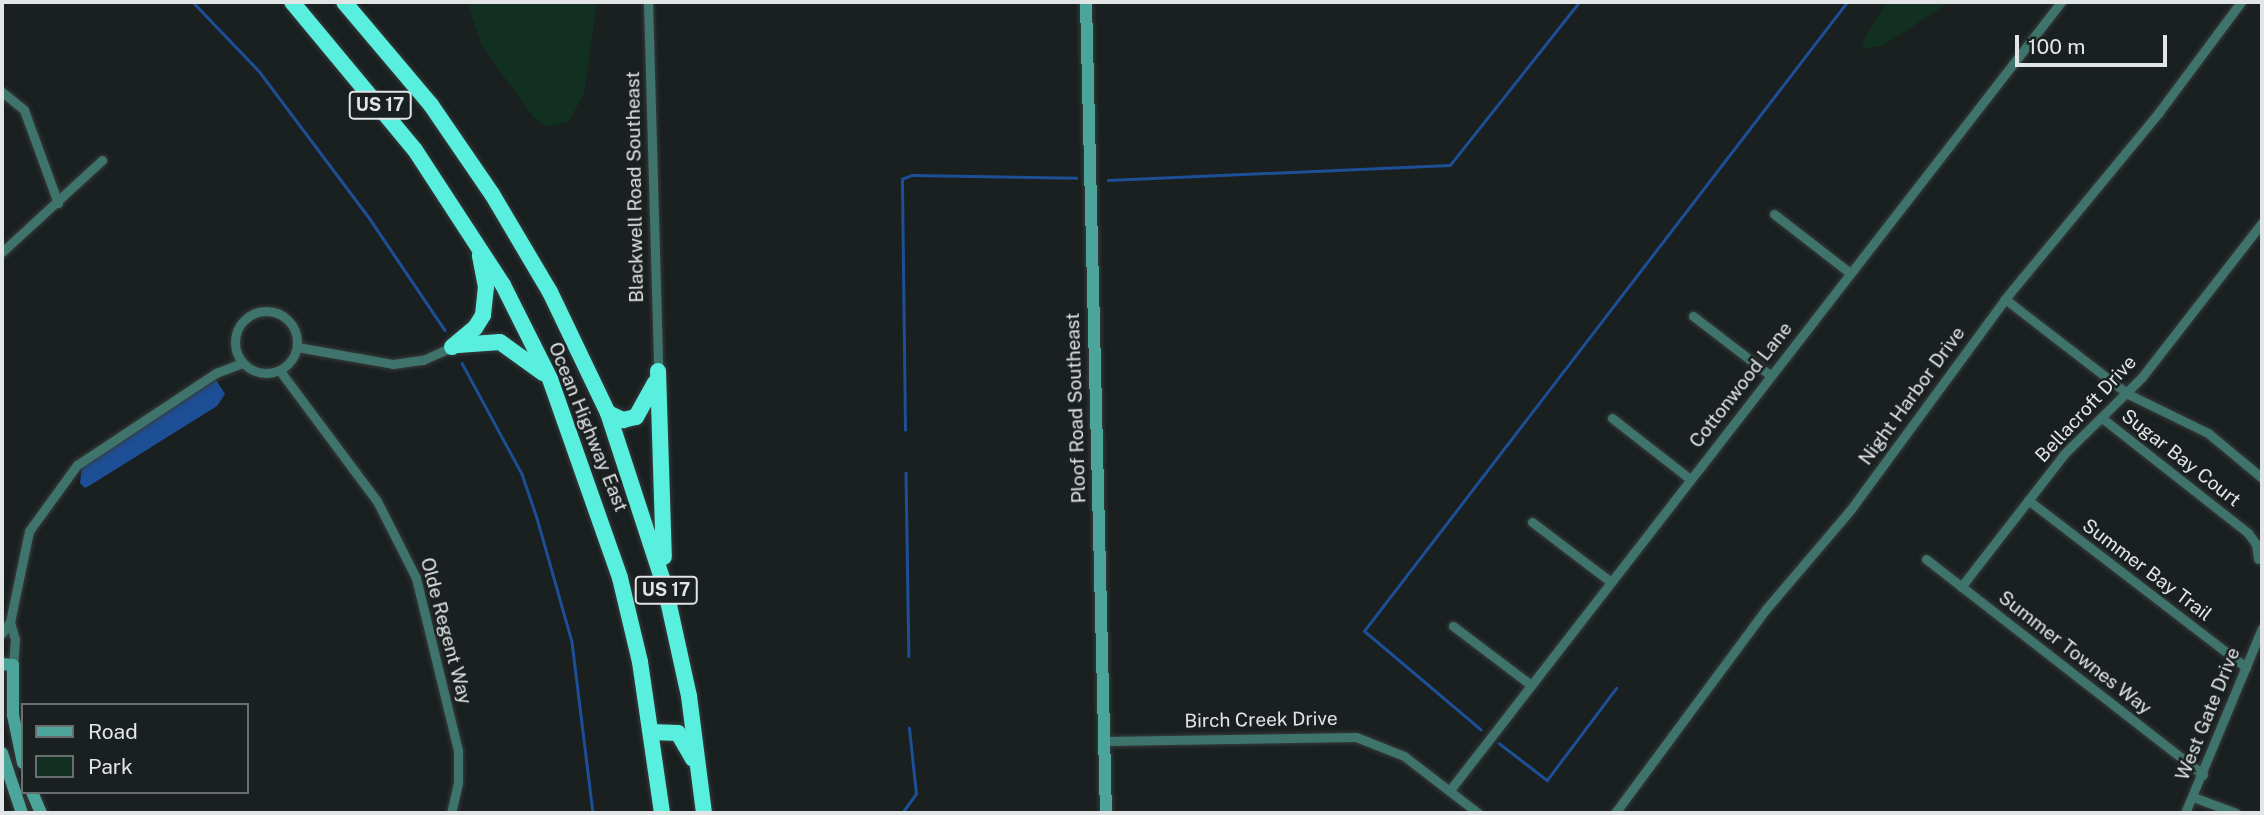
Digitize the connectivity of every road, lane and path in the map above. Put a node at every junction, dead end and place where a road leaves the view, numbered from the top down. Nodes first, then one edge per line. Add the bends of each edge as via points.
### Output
1 (292, 2) edge
2 (344, 2) edge
3 (648, 2) edge
4 (1086, 2) edge
5 (2061, 2) edge
6 (2241, 2) edge
7 (2, 92) edge
8 (103, 160) dead end
9 (58, 203) junction
10 (1774, 214) dead end
11 (2262, 225) edge
12 (474, 237) junction
13 (2, 252) edge
14 (1850, 273) junction
15 (2005, 299) junction
16 (1693, 316) dead end
17 (298, 347) junction
18 (452, 347) junction
19 (242, 363) junction
20 (658, 370) junction
21 (280, 371) junction
22 (1770, 375) junction
23 (550, 379) junction
24 (2128, 394) junction
25 (608, 413) junction
26 (1612, 418) dead end
27 (2102, 418) junction
28 (2262, 478) edge
29 (1690, 479) junction
30 (2028, 500) junction
31 (1532, 522) dead end
32 (1926, 559) dead end
33 (2258, 559) dead end
34 (1611, 582) junction
35 (665, 587) junction
36 (1961, 587) junction
37 (10, 622) junction
38 (1453, 626) dead end
39 (2262, 628) edge
40 (2, 633) edge
41 (2258, 649) edge
42 (7, 664) edge
43 (2246, 667) junction
44 (1531, 685) junction
45 (651, 732) junction
46 (1106, 740) junction
47 (2, 753) edge
48 (21, 753) edge
49 (700, 774) junction
50 (2203, 775) junction
51 (1450, 790) junction
52 (33, 794) edge
53 (2193, 797) junction
54 (22, 813) edge
55 (41, 813) edge
56 (451, 813) edge
57 (662, 813) edge
58 (704, 813) edge
59 (1106, 813) edge
60 (1478, 813) edge
61 (1615, 813) edge
62 (2185, 813) edge
63 (2236, 813) edge

1 - 12 highway, Ocean Highway East / US 17 via 407,140
2 - 25 highway, Ocean Highway East / US 17 via 431,105 492,194 550,292
3 - 20 street, Blackwell Road Southeast
4 - 46 street, Ploof Road Southeast
5 - 14 street, Cottonwood Lane
6 - 15 street, Night Harbor Drive via 2159,112
7 - 9 street via 24,110
8 - 9 street
9 - 13 street
10 - 14 street
11 - 24 street, Bellacroft Drive
12 - 18 highway via 486,299 475,328
12 - 23 highway, Ocean Highway East / US 17
14 - 22 street, Cottonwood Lane
15 - 24 street
15 - 61 street, Night Harbor Drive via 1865,491 1766,609
16 - 22 street
17 - 18 street via 393,364 423,360
17 - 19 street via 286,317 258,312 240,325 235,339
17 - 21 street
18 - 23 highway via 468,341 500,342
19 - 21 street via 261,374
19 - 37 street via 216,373 78,465 29,531
20 - 25 highway via 650,400 636,416 623,420
20 - 35 highway
21 - 56 street, Olde Regent Way via 377,501 411,566 454,729 458,774
22 - 29 street, Cottonwood Lane
23 - 45 highway, Ocean Highway East / US 17 via 620,578
24 - 27 street, Bellacroft Drive
24 - 28 street via 2208,433
25 - 35 highway, Ocean Highway East / US 17
26 - 29 street
27 - 30 street, Bellacroft Drive via 2069,448
27 - 33 street, Sugar Bay Court via 2248,533 2256,544
29 - 34 street, Cottonwood Lane
30 - 36 street, Bellacroft Drive
30 - 43 street, Summer Bay Trail
31 - 34 street
32 - 36 street, Summer Townes Way
34 - 44 street, Cottonwood Lane
35 - 49 highway, Ocean Highway East / US 17 via 689,696
36 - 50 street, Summer Townes Way
37 - 40 street
37 - 42 street via 15,639
38 - 44 street
39 - 41 street, West Gate Drive
41 - 43 street, West Gate Drive
42 - 48 street
43 - 50 street, West Gate Drive
44 - 51 street, Cottonwood Lane
45 - 49 highway via 672,730 682,736
45 - 57 highway, Ocean Highway East / US 17
46 - 51 street, Birch Creek Drive via 1356,737 1404,755
46 - 59 street, Ploof Road Southeast
47 - 54 street
49 - 58 highway, Ocean Highway East / US 17
50 - 53 street, West Gate Drive
51 - 60 street, Birch Creek Drive
52 - 55 street
53 - 62 street, West Gate Drive
53 - 63 street

